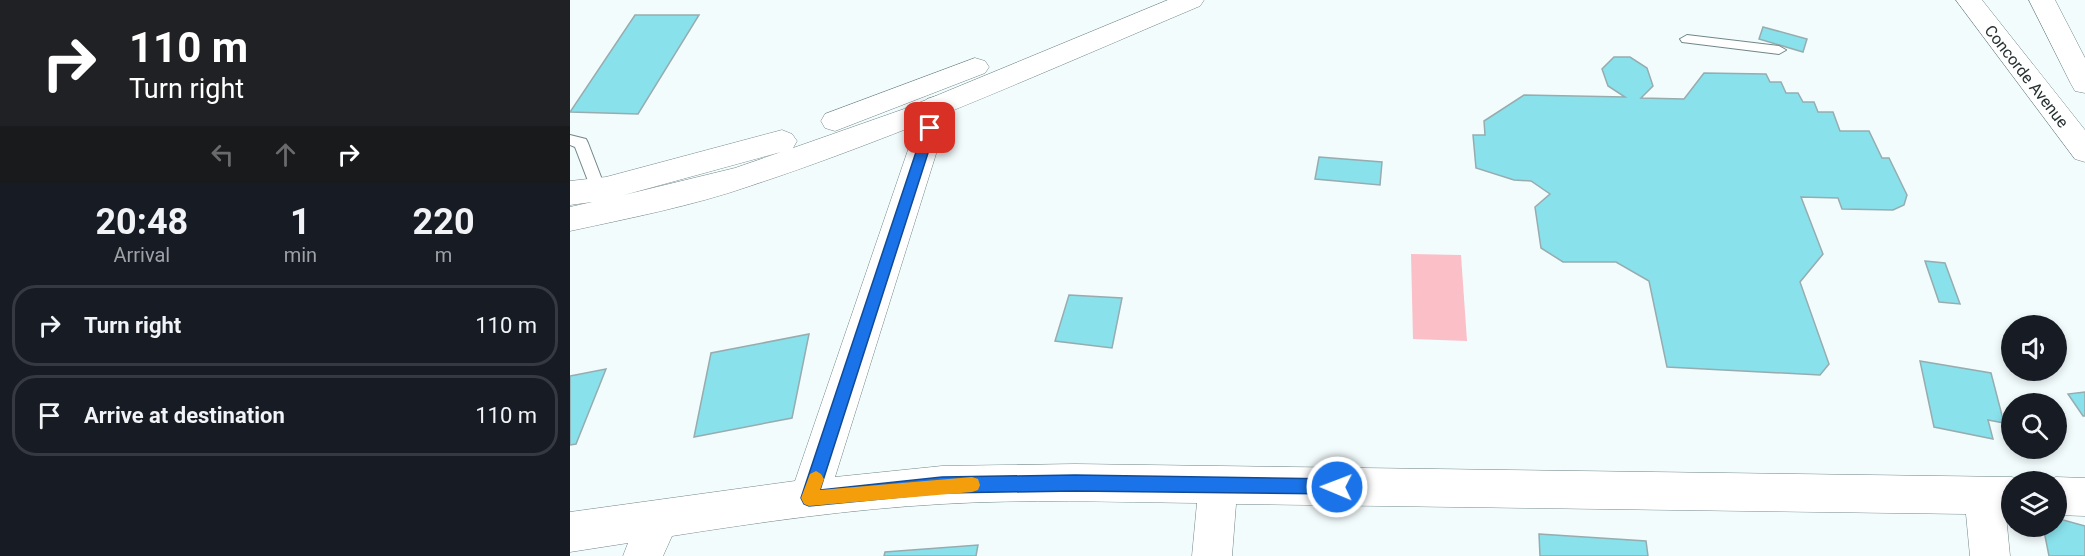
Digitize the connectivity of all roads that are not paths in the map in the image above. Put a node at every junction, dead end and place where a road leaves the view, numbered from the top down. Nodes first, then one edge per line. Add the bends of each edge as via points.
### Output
1 (1144, 0) edge
2 (1191, 0) edge
3 (1968, 0) edge
4 (2042, 0) edge
5 (1687, 39) dead end
6 (1779, 50) dead end
7 (2085, 84) edge
8 (937, 106) junction
9 (570, 140) edge
10 (2085, 151) edge
11 (598, 190) junction
12 (570, 193) edge
13 (570, 219) edge
14 (1218, 485) junction
15 (1998, 496) edge
16 (2067, 496) edge
17 (2085, 497) edge
18 (809, 498) junction
19 (659, 518) junction
20 (570, 532) edge
21 (642, 556) edge
22 (1212, 556) edge
23 (1990, 556) edge

1 - 11 street via 789,139
2 - 8 street
3 - 10 street, Concorde Avenue
4 - 7 street
5 - 6 lane
8 - 13 street via 740,178
8 - 18 street
9 - 11 lane via 581,143
11 - 12 street
14 - 15 street
14 - 18 street via 942,485
14 - 22 street
15 - 23 street
16 - 17 street
18 - 19 street
19 - 20 street
19 - 21 street

